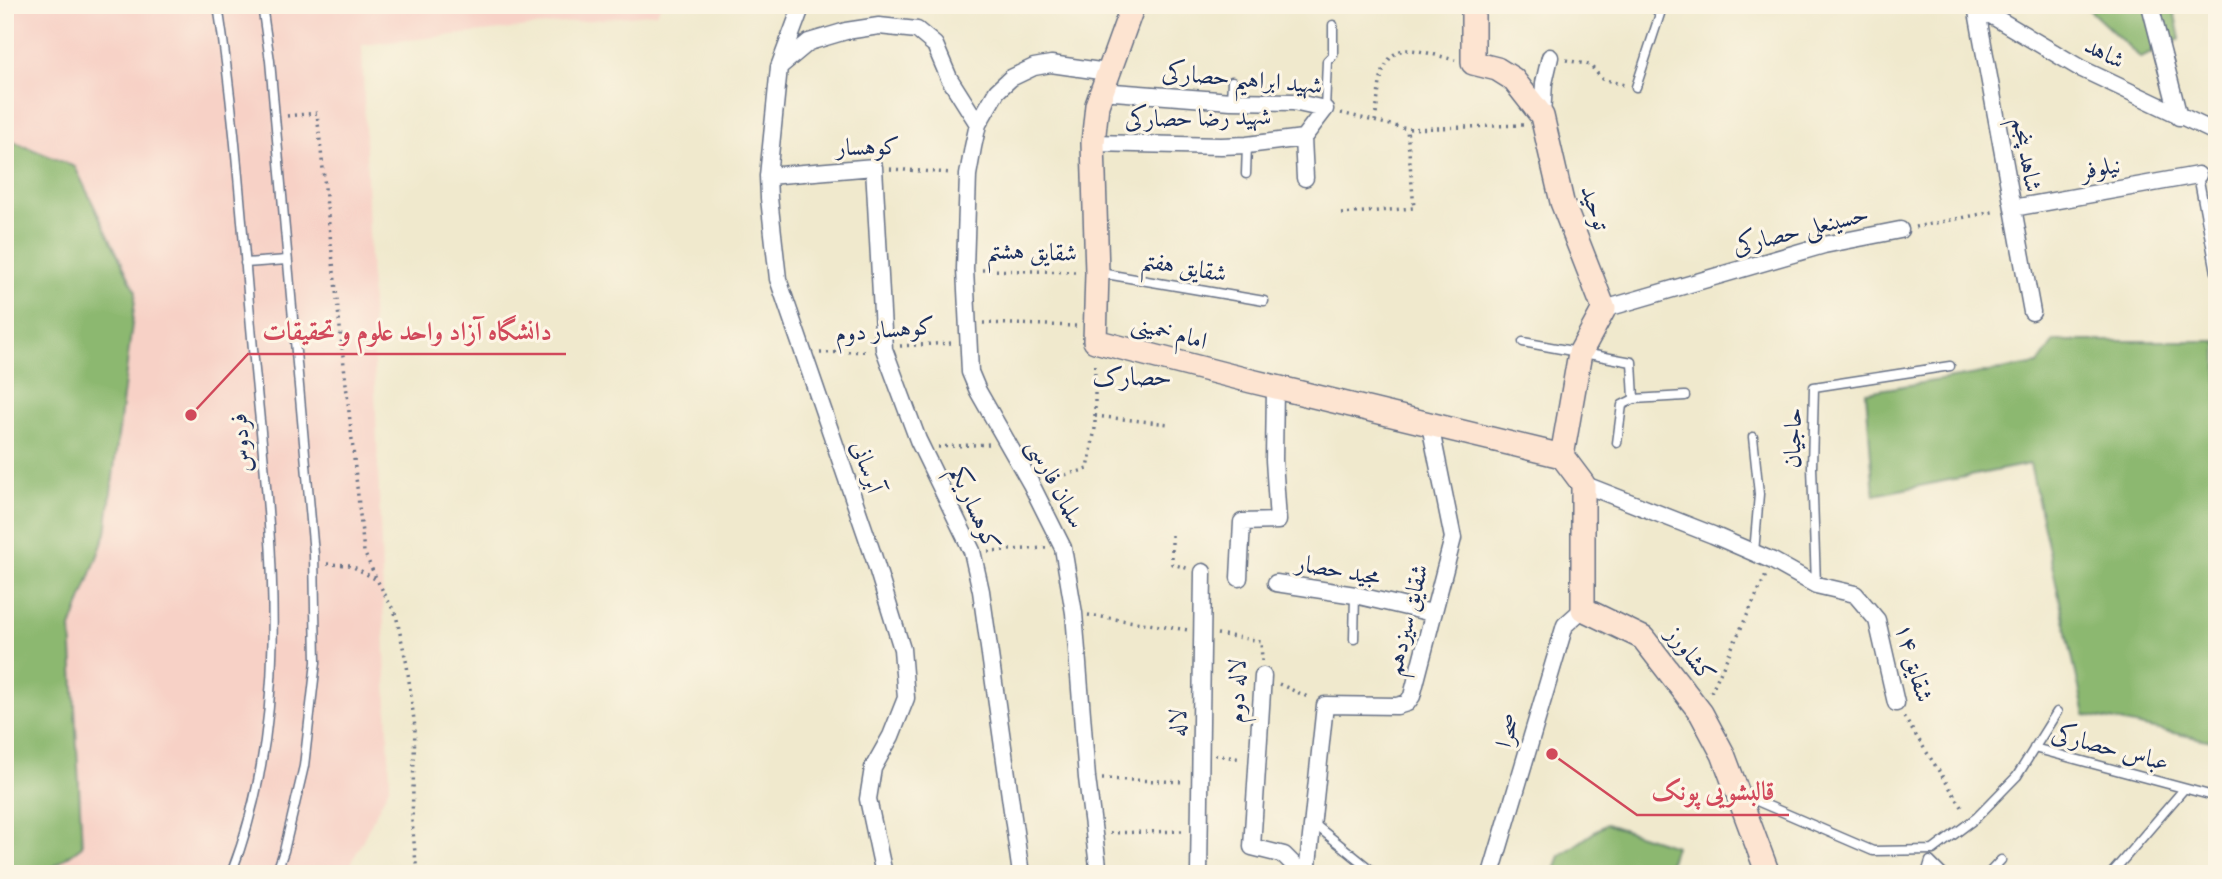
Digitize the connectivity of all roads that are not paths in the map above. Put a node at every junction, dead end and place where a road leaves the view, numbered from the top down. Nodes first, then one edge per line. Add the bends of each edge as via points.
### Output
1 (218, 5) edge
2 (262, 5) edge
3 (802, 5) edge
4 (1133, 5) edge
5 (1472, 5) edge
6 (1652, 5) edge
7 (2150, 5) edge
8 (1975, 6) edge
9 (1333, 25) dead end
10 (1550, 57) road end
11 (779, 67) junction
12 (1104, 81) junction
13 (1233, 81) dead end
14 (1636, 88) road end
15 (1231, 101) junction
16 (1325, 109) junction
17 (2179, 117) junction
18 (1543, 120) junction
19 (978, 124) junction
20 (2217, 133) edge
21 (1303, 138) junction
22 (1093, 143) junction
23 (1247, 145) junction
24 (874, 167) joint
25 (1247, 174) dead end
26 (2198, 175) joint
27 (768, 176) junction
28 (1305, 178) dead end
29 (2013, 208) junction
30 (1900, 230) road end
31 (287, 260) junction
32 (245, 263) junction
33 (2216, 272) edge
34 (1097, 273) junction
35 (1264, 301) dead end
36 (1604, 309) junction
37 (2032, 312) dead end
38 (1523, 342) dead end
39 (1580, 353) junction
40 (1950, 366) dead end
41 (1275, 387) junction
42 (1685, 396) dead end
43 (1634, 399) junction
44 (1430, 425) junction
45 (1753, 437) dead end
46 (1618, 443) dead end
47 (1562, 456) junction
48 (1583, 484) junction
49 (1754, 553) junction
50 (1203, 572) dead end
51 (1239, 578) dead end
52 (1276, 583) dead end
53 (1816, 584) junction
54 (1354, 595) junction
55 (1583, 609) junction
56 (1432, 613) junction
57 (1354, 639) dead end
58 (1263, 676) road end
59 (1896, 703) road end
60 (2057, 712) dead end
61 (2034, 748) junction
62 (2184, 789) junction
63 (1737, 793) junction
64 (2217, 797) edge
65 (1312, 822) junction
66 (2001, 860) dead end
67 (231, 874) edge
68 (276, 874) edge
69 (884, 874) edge
70 (1021, 874) edge
71 (1098, 874) edge
72 (1199, 874) edge
73 (1305, 874) edge
74 (1376, 874) edge
75 (1491, 874) edge
76 (1768, 874) edge
77 (1926, 874) edge
78 (1943, 874) edge
79 (1988, 874) edge
80 (2110, 874) edge

1 - 32 lane, فردوس
2 - 31 lane
3 - 11 street, آبرسانی
4 - 12 street, امام خمینی
5 - 18 street, توحید via 1473,63 1513,79
6 - 14 lane via 1660,14
7 - 17 street
8 - 17 street, شاهد via 2080,68
8 - 29 street, شاهد پنجم
9 - 16 lane via 1334,55 1327,61
10 - 18 street
11 - 19 street via 809,42 846,31 879,26 917,30 935,46
11 - 27 street, آبرسانی
12 - 15 street, شهید ابراهیم حصارکی
12 - 19 street via 1051,64 1034,67 997,91
12 - 22 street, امام خمینی
13 - 15 lane
15 - 16 street, شهید ابراهیم حصارکی via 1293,102
16 - 21 street
17 - 20 street, شاهد
18 - 36 street, توحید via 1562,202
19 - 71 street, سلمان فارسی via 968,175 965,269 970,372 1063,548 1074,613
21 - 23 street, شهید رضا حصارکی
21 - 28 street
22 - 23 street, شهید رضا حصارکی
22 - 34 street, امام خمینی
23 - 25 lane
24 - 27 street, کوهسار
24 - 70 street, کوهسار یکم via 884,349 922,448 972,551
26 - 29 street, نیلوفر
26 - 33 lane
27 - 69 street, آبرسانی via 778,279 902,649 905,698 873,768 868,799
29 - 37 street, شاهد پنجم
30 - 36 street, حسینعلی حصارکی via 1824,245
31 - 32 lane
31 - 68 lane via 314,563 316,662 304,766
32 - 67 lane, فردوس via 271,557 274,658 263,758 245,838
34 - 35 lane, شقایق هفتم
34 - 41 street, امام خمینی via 1095,334
36 - 39 street
38 - 39 lane
39 - 43 lane via 1632,362
39 - 47 street
40 - 53 lane, حاجیان via 1814,387
41 - 44 street, امام خمینی
41 - 51 street via 1278,521 1242,522
42 - 43 lane
43 - 46 lane via 1622,405
44 - 47 street, امام خمینی
44 - 56 street, شقایق سیزدهم via 1452,538
45 - 49 lane via 1759,494
47 - 48 street
48 - 49 street, شقایق ۱۴
48 - 55 street
49 - 53 street, شقایق ۱۴
50 - 72 street, لاله
52 - 54 street, مجید حصار
53 - 59 street, شقایق ۱۴ via 1855,594 1877,620
54 - 56 street, مجید حصار
54 - 57 lane
55 - 63 street, کشاورز via 1643,638 1701,713
55 - 75 street, صحرا via 1565,625
56 - 65 street, شقایق سیزدهم via 1407,703 1325,705
58 - 73 street, لاله دوم via 1252,847 1284,855
60 - 61 lane, عباس حصارکی
61 - 62 lane, عباس حصارکی
61 - 63 lane, عباس حصارکی via 2017,776 1973,821 1933,850 1873,851
62 - 64 lane, عباس حصارکی
62 - 80 lane
63 - 76 street, کشاورز
65 - 73 street
65 - 74 lane
66 - 79 lane
77 - 78 lane via 1930,861

